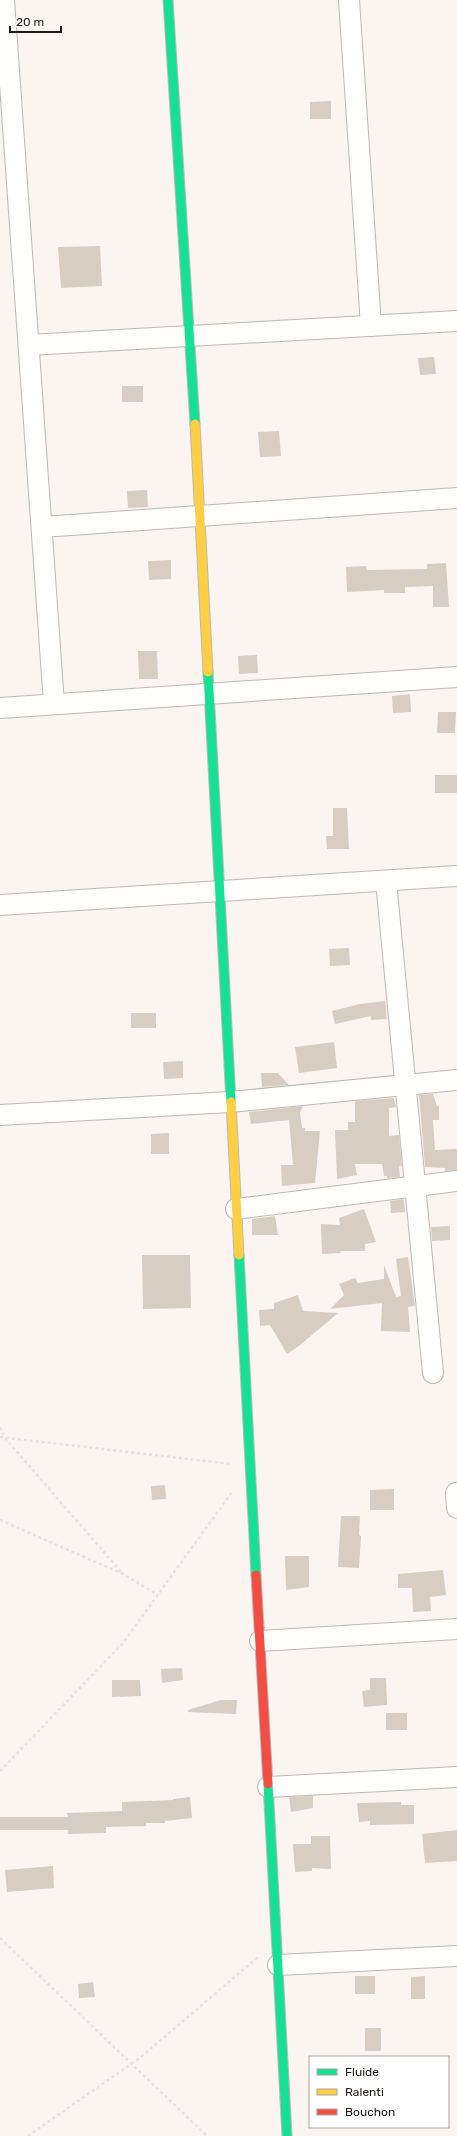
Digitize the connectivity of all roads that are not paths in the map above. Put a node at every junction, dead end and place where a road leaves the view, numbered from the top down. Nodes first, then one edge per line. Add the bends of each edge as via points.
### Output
1 (4, 0) edge
2 (168, 0) edge
3 (349, 0) edge
4 (457, 321) edge
5 (372, 326) junction
6 (191, 335) junction
7 (29, 345) junction
8 (457, 498) edge
9 (200, 516) junction
10 (42, 526) junction
11 (457, 676) edge
12 (209, 693) junction
13 (54, 704) junction
14 (0, 708) edge
15 (457, 876) edge
16 (386, 881) junction
17 (219, 891) junction
18 (0, 905) edge
19 (457, 1080) edge
20 (405, 1085) junction
21 (230, 1102) junction
22 (0, 1115) edge
23 (457, 1181) edge
24 (415, 1186) junction
25 (236, 1209) junction
26 (433, 1373) dead end
27 (457, 1629) edge
28 (260, 1642) junction
29 (457, 1777) edge
30 (268, 1787) junction
31 (457, 1956) edge
32 (278, 1965) junction
33 (288, 2136) edge

1 - 7 street
2 - 6 street
3 - 5 street
4 - 5 street
5 - 6 street
6 - 7 street
6 - 9 street
7 - 10 street
8 - 9 street
9 - 10 street
9 - 12 street
10 - 13 street
11 - 12 street
12 - 13 street
12 - 17 street
13 - 14 street
15 - 16 street
16 - 17 street
16 - 20 street
17 - 18 street
17 - 21 street
19 - 20 street
20 - 21 street
20 - 24 street
21 - 22 street
21 - 25 street
23 - 24 street
24 - 25 street
24 - 26 street
25 - 28 street
27 - 28 street
28 - 30 street
29 - 30 street
30 - 32 street
31 - 32 street
32 - 33 street

